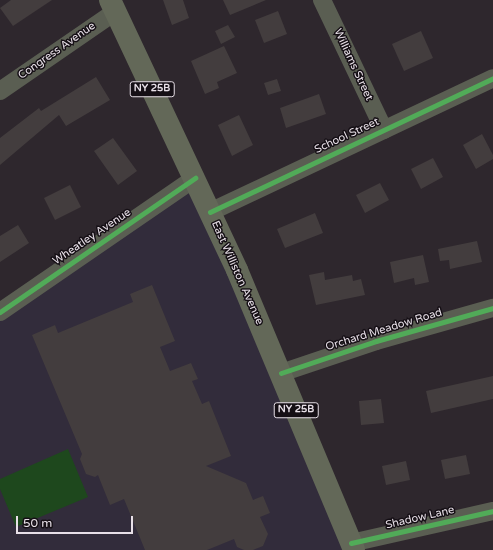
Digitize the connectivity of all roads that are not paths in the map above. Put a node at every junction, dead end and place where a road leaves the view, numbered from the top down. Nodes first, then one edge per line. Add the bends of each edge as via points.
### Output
1 (322, 0) edge
2 (112, 6) edge
3 (493, 78) edge
4 (0, 91) edge
5 (384, 130) junction
6 (194, 178) junction
7 (210, 212) junction
8 (493, 308) edge
9 (0, 312) edge
10 (281, 373) junction
11 (493, 511) edge
12 (353, 547) edge

1 - 5 street, Williams Street
2 - 4 street, Congress Avenue
2 - 6 main road, East Williston Avenue / NY 25B
3 - 5 street, School Street
5 - 7 street, School Street
6 - 7 main road, East Williston Avenue / NY 25B
6 - 9 street, Wheatley Avenue
7 - 10 main road, East Williston Avenue / NY 25B
8 - 10 street, Orchard Meadow Road via 376,341
10 - 12 main road, East Williston Avenue / NY 25B
11 - 12 street, Shadow Lane

